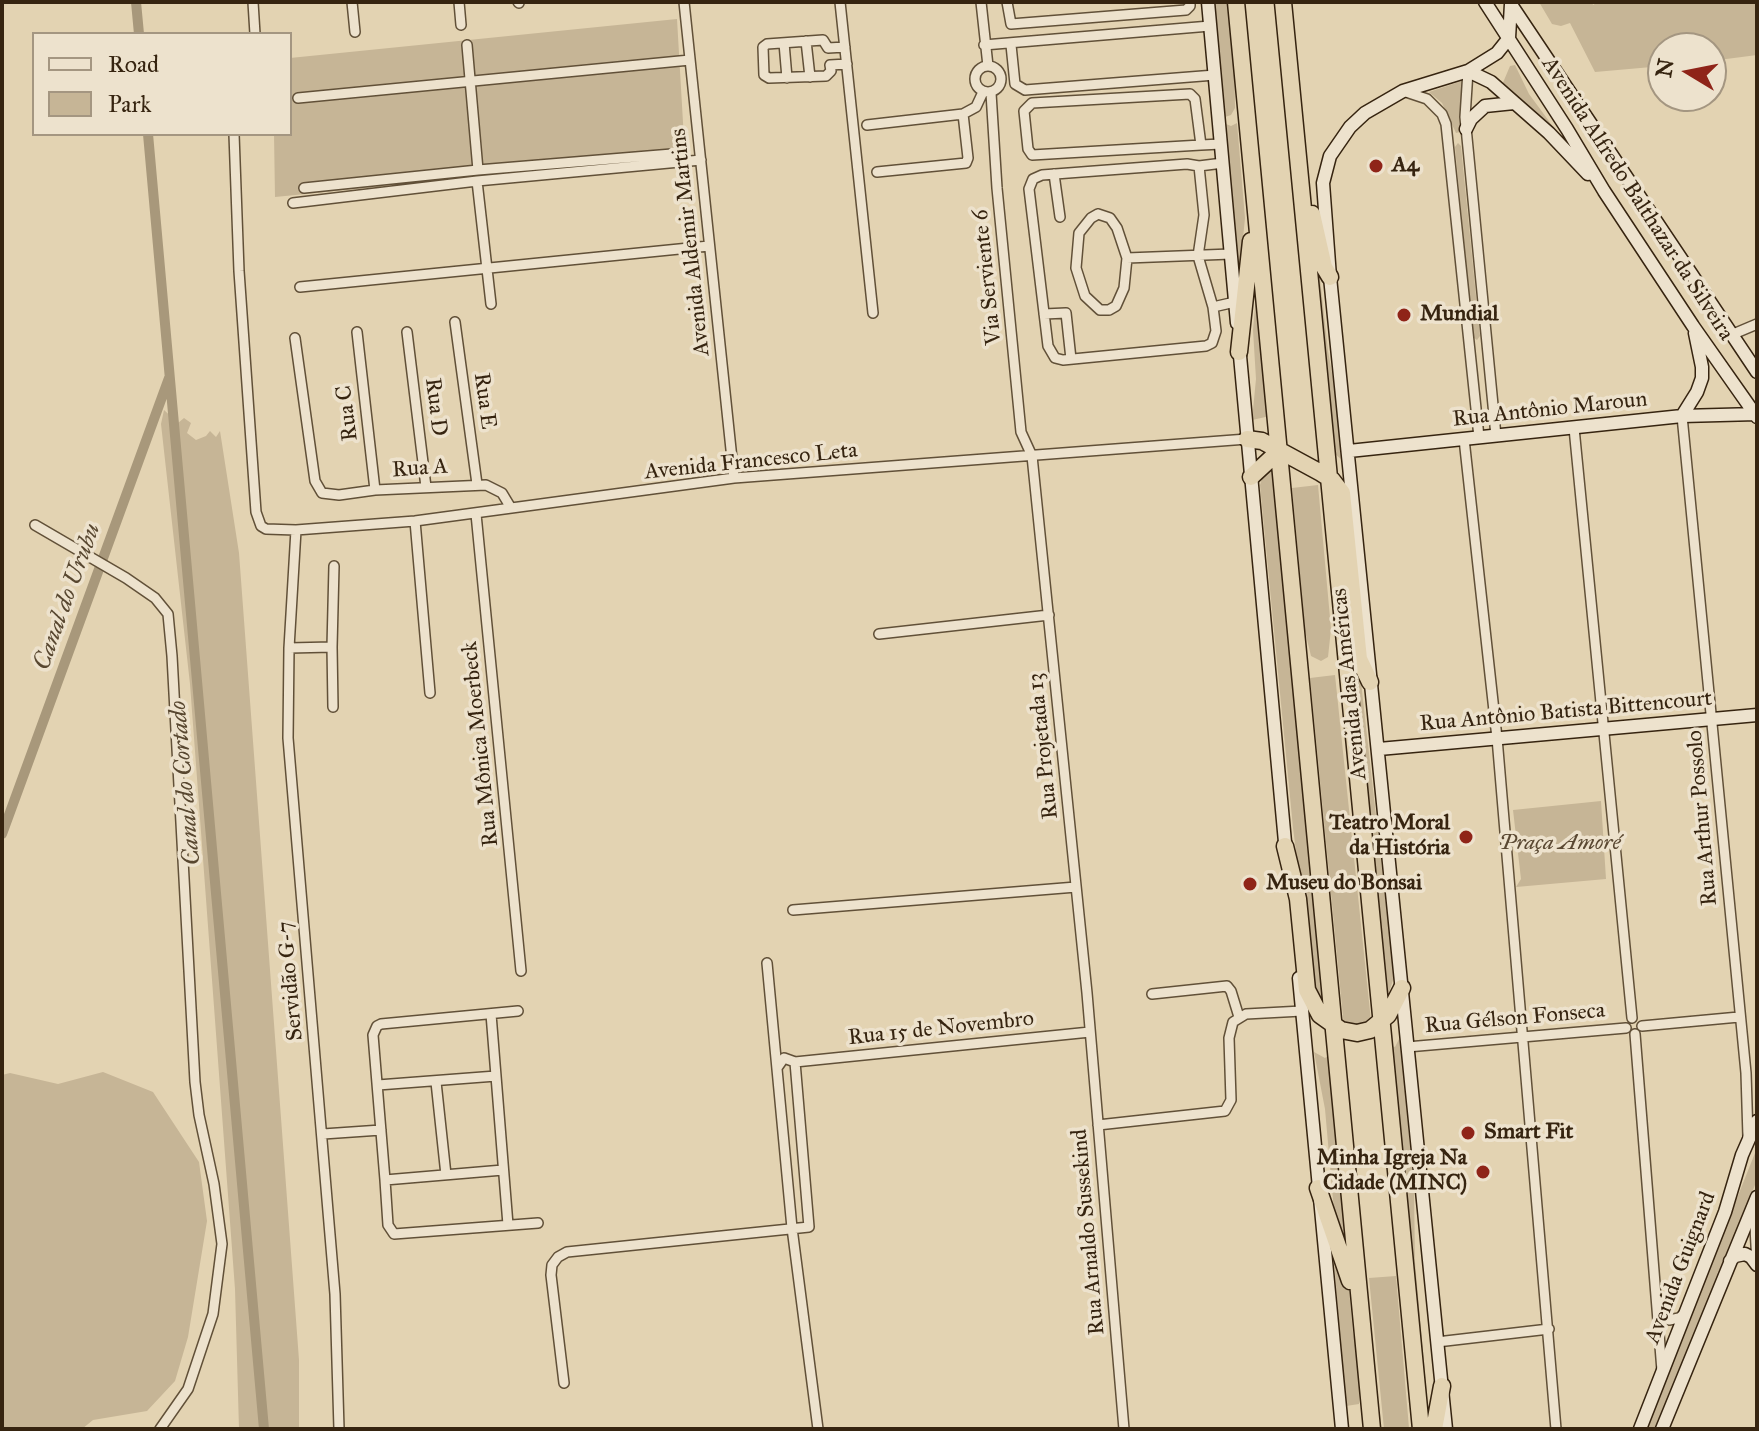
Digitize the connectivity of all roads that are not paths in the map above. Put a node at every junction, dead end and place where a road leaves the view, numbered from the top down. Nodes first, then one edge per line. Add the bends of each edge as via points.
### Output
1 (253, 2) edge
2 (352, 2) edge
3 (459, 2) edge
4 (684, 2) edge
5 (840, 2) edge
6 (981, 2) edge
7 (1007, 2) edge
8 (1190, 2) edge
9 (1208, 2) edge
10 (1236, 2) edge
11 (1283, 2) edge
12 (1485, 2) edge
13 (1510, 3) edge
14 (461, 25) dead end
15 (1210, 26) junction
16 (255, 32) edge
17 (355, 32) dead end
18 (1509, 38) junction
19 (806, 41) junction
20 (784, 43) junction
21 (467, 45) dead end
22 (984, 45) junction
23 (1011, 45) junction
24 (845, 47) junction
25 (828, 48) junction
26 (690, 60) junction
27 (847, 64) junction
28 (830, 65) junction
29 (988, 66) junction
30 (1468, 71) junction
31 (1215, 75) junction
32 (810, 77) junction
33 (787, 78) junction
34 (471, 80) junction
35 (1403, 91) junction
36 (987, 92) junction
37 (298, 98) dead end
38 (1514, 103) junction
39 (963, 114) junction
40 (867, 125) dead end
41 (1467, 134) junction
42 (234, 136) edge
43 (1449, 140) junction
44 (1221, 144) junction
45 (1201, 145) junction
46 (684, 153) dead end
47 (701, 160) junction
48 (1223, 163) junction
49 (1199, 166) junction
50 (877, 172) dead end
51 (1300, 173) junction
52 (1054, 174) junction
53 (477, 176) junction
54 (304, 188) dead end
55 (1604, 191) junction
56 (293, 203) dead end
57 (1255, 203) junction
58 (1060, 217) dead end
59 (709, 246) junction
60 (1231, 254) junction
61 (1198, 256) junction
62 (1127, 258) junction
63 (487, 268) junction
64 (1330, 277) junction
65 (300, 287) dead end
66 (1235, 302) junction
67 (491, 304) dead end
68 (1213, 307) junction
69 (873, 313) dead end
70 (1044, 314) junction
71 (455, 322) dead end
72 (1757, 324) edge
73 (1693, 326) junction
74 (357, 332) dead end
75 (407, 332) dead end
76 (1731, 335) junction
77 (295, 338) dead end
78 (1239, 352) junction
79 (1071, 359) junction
80 (1757, 372) edge
81 (1475, 398) junction
82 (1491, 400) junction
83 (1756, 415) edge
84 (1682, 416) junction
85 (1574, 428) junction
86 (1496, 436) junction
87 (1479, 437) junction
88 (1247, 439) junction
89 (1464, 439) junction
90 (1279, 451) junction
91 (1349, 451) junction
92 (1032, 456) junction
93 (1251, 477) junction
94 (1329, 477) junction
95 (734, 478) junction
96 (477, 484) junction
97 (426, 487) junction
98 (375, 490) junction
99 (511, 508) junction
100 (476, 514) junction
101 (415, 521) junction
102 (35, 525) dead end
103 (296, 530) junction
104 (334, 566) dead end
105 (1049, 615) junction
106 (879, 634) dead end
107 (332, 647) junction
108 (289, 648) junction
109 (1370, 682) junction
110 (430, 693) dead end
111 (333, 707) dead end
112 (1757, 715) edge
113 (1713, 719) junction
114 (1605, 729) junction
115 (1497, 738) junction
116 (1379, 749) junction
117 (1285, 846) junction
118 (1076, 887) junction
119 (793, 910) dead end
120 (767, 963) dead end
121 (521, 971) dead end
122 (1402, 988) junction
123 (1152, 994) dead end
124 (518, 1011) dead end
125 (1302, 1011) junction
126 (491, 1014) junction
127 (1239, 1017) junction
128 (1739, 1017) junction
129 (1632, 1018) junction
130 (1381, 1023) junction
131 (1334, 1026) junction
132 (1642, 1026) junction
133 (1626, 1028) junction
134 (1090, 1032) junction
135 (1635, 1034) junction
136 (1522, 1037) junction
137 (1407, 1047) junction
138 (795, 1062) junction
139 (777, 1068) junction
140 (1746, 1073) junction
141 (496, 1076) junction
142 (436, 1082) junction
143 (378, 1085) junction
144 (1757, 1085) edge
145 (1757, 1121) edge
146 (1098, 1125) junction
147 (381, 1130) junction
148 (323, 1134) junction
149 (1753, 1140) edge
150 (503, 1170) junction
151 (446, 1175) junction
152 (385, 1180) junction
153 (1318, 1188) junction
154 (1755, 1200) edge
155 (538, 1223) dead end
156 (508, 1225) junction
157 (792, 1228) junction
158 (1728, 1264) junction
159 (1757, 1265) edge
160 (1657, 1306) junction
161 (1359, 1308) junction
162 (1686, 1312) junction
163 (1549, 1329) junction
164 (1437, 1342) junction
165 (1662, 1374) junction
166 (564, 1383) dead end
167 (1442, 1386) junction
168 (160, 1429) edge
169 (339, 1429) edge
170 (818, 1429) edge
171 (1124, 1429) edge
172 (1342, 1429) edge
173 (1372, 1429) edge
174 (1421, 1429) edge
175 (1434, 1429) edge
176 (1446, 1429) edge
177 (1556, 1429) edge
178 (1640, 1429) edge
179 (1662, 1429) edge

1 - 16 street
2 - 17 street
3 - 14 street
4 - 26 street, Avenida Aldemir Martins
5 - 24 street
6 - 22 street
7 - 8 street via 1011,24 1186,10
9 - 15 main road
10 - 57 highway
11 - 51 highway, Avenida das Américas
12 - 18 main road, Avenida Alfredo Balthazar da Silveira
13 - 18 main road
13 - 76 main road, Avenida Alfredo Balthazar da Silveira
15 - 23 street
15 - 31 main road
18 - 30 main road, Avenida das Américas via 1497,53
18 - 55 main road, Avenida Alfredo Balthazar da Silveira
19 - 20 street
19 - 25 street via 823,40
19 - 32 street
20 - 33 street
20 - 33 street via 763,47 764,75
21 - 34 street
22 - 23 street
22 - 29 street
23 - 31 street via 1015,84 1025,90
24 - 25 street
24 - 27 street
25 - 28 street
26 - 34 street
26 - 47 street, Avenida Aldemir Martins
27 - 28 street
27 - 69 street
28 - 32 street via 826,76
29 - 36 street via 975,77 977,86
29 - 36 street via 1001,76 998,88
30 - 35 main road, Avenida das Américas
30 - 38 main road via 1491,82
30 - 41 street
31 - 44 main road
32 - 33 street
34 - 37 street
34 - 53 street
35 - 43 street via 1436,106
35 - 64 main road, Avenida das Américas via 1350,127 1326,165
36 - 39 street
36 - 92 street, Via Serviente 6 via 1021,432
38 - 41 main road via 1485,106 1471,119
38 - 55 main road
39 - 40 street
39 - 50 street via 966,163
41 - 43 street
41 - 82 street
42 - 103 street, Avenida Francesco Leta via 256,512 261,526
43 - 81 street
44 - 45 street
44 - 48 main road
45 - 45 street via 1190,94 1032,103 1024,111 1032,155
46 - 53 street
47 - 53 street
47 - 59 street, Avenida Aldemir Martins
48 - 49 street
48 - 60 main road
49 - 52 street
49 - 61 street via 1204,215
51 - 64 highway
51 - 94 highway, Avenida das Américas
52 - 58 street
52 - 70 street via 1033,179 1029,189
53 - 54 street
53 - 56 street
53 - 63 street
55 - 73 main road, Avenida Alfredo Balthazar da Silveira
57 - 78 highway
57 - 90 highway
59 - 63 street
59 - 95 street, Avenida Aldemir Martins
60 - 61 street
60 - 66 main road
61 - 62 street
61 - 68 street
62 - 62 street via 1110,218 1098,214 1079,233 1076,268 1085,296 1100,310 1116,306 1121,297
63 - 65 street
63 - 67 street
64 - 91 main road, Avenida das Américas
66 - 68 street
66 - 78 main road
68 - 79 street via 1215,337 1206,346
70 - 79 street via 1050,353
70 - 79 street via 1066,313
71 - 96 street, Rua E
72 - 76 street
73 - 83 main road, Avenida Alfredo Balthazar da Silveira
73 - 84 main road via 1702,378
74 - 98 street, Rua C
75 - 97 street, Rua D
76 - 80 main road, Avenida Alfredo Balthazar da Silveira
77 - 98 street, Rua A via 315,481 322,493
78 - 88 main road
81 - 82 street
81 - 87 street
82 - 86 street
83 - 84 main road, Rua Antônio Maroun
84 - 85 main road, Rua Antônio Maroun
84 - 113 street, Rua Arthur Possolo
85 - 86 main road, Rua Antônio Maroun
85 - 114 street
86 - 87 main road, Rua Antônio Maroun
87 - 89 main road, Rua Antônio Maroun
88 - 90 highway
88 - 92 street, Avenida Francesco Leta
88 - 93 main road
89 - 91 main road, Rua Antônio Maroun
89 - 115 street
90 - 93 highway
90 - 94 highway
90 - 131 highway
91 - 109 main road, Avenida das Américas
92 - 95 street, Avenida Francesco Leta
92 - 105 street, Rua Projetada 13
93 - 117 main road
94 - 109 highway via 1342,493 1359,659
94 - 130 highway, Avenida das Américas
95 - 99 street, Avenida Francesco Leta
96 - 97 street, Rua A
96 - 99 street, Rua A via 495,488
97 - 98 street, Rua A
99 - 100 street, Avenida Francesco Leta
100 - 101 street, Avenida Francesco Leta
100 - 121 street, Rua Mônica Moerbeck
101 - 103 street, Avenida Francesco Leta
101 - 110 street
102 - 168 street via 126,578 168,614 195,1082 222,1244 213,1314 188,1389
103 - 108 street, Servidão G-7
104 - 107 street
105 - 106 street
105 - 118 street, Rua Projetada 13
107 - 108 street
107 - 111 street
108 - 148 street, Servidão G-7 via 288,738
109 - 116 main road, Avenida das Américas
112 - 113 main road, Rua Antônio Batista Bittencourt
113 - 114 main road, Rua Antônio Batista Bittencourt
113 - 128 street, Rua Arthur Possolo
114 - 115 main road, Rua Antônio Batista Bittencourt
114 - 129 street
115 - 116 main road, Rua Antônio Batista Bittencourt
115 - 136 street
116 - 122 main road, Avenida das Américas
117 - 125 main road
117 - 131 highway via 1298,899 1307,990 1320,1015
118 - 119 street
118 - 134 street, Rua Projetada 13
120 - 139 street
122 - 130 highway
122 - 137 main road, Avenida das Américas
123 - 127 street via 1227,986
124 - 126 street
125 - 127 street
125 - 153 main road
126 - 141 street
126 - 143 street via 377,1026 373,1035
127 - 146 street via 1230,1030 1231,1100 1225,1111
128 - 132 street
128 - 140 street, Rua Arthur Possolo
129 - 132 street
129 - 133 street
130 - 131 highway via 1363,1032
130 - 174 highway, Avenida das Américas
131 - 161 highway
132 - 135 street
133 - 135 street
133 - 136 street, Rua Gélson Fonseca
134 - 138 street, Rua 15 de Novembro
134 - 146 street, Rua Arnaldo Sussekind
135 - 160 street
136 - 137 street, Rua Gélson Fonseca
136 - 163 street
137 - 164 main road, Avenida das Américas
138 - 139 street via 784,1058
138 - 157 street via 809,1227
139 - 157 street
140 - 144 street
140 - 149 street, Rua Arthur Possolo
141 - 142 street
141 - 150 street
142 - 143 street
142 - 151 street
143 - 147 street
145 - 149 main road, Avenida Guignard
146 - 171 street, Rua Arnaldo Sussekind
147 - 148 street
147 - 152 street
148 - 169 street, Servidão G-7
149 - 162 main road, Avenida Guignard
150 - 151 street
150 - 156 street
151 - 152 street
152 - 156 street via 388,1225 394,1234
153 - 161 highway
153 - 172 main road
154 - 158 main road, Avenida Guignard
154 - 159 street
155 - 156 street
157 - 166 street via 558,1257 551,1275
157 - 170 street
158 - 159 main road via 1745,1254
158 - 179 main road, Avenida Guignard
160 - 162 street via 1669,1320
160 - 165 street
161 - 173 highway
162 - 165 main road, Avenida Guignard
163 - 164 street
163 - 177 street
164 - 167 main road, Avenida das Américas
165 - 178 main road, Avenida Guignard
167 - 175 highway
167 - 176 main road, Avenida das Américas

